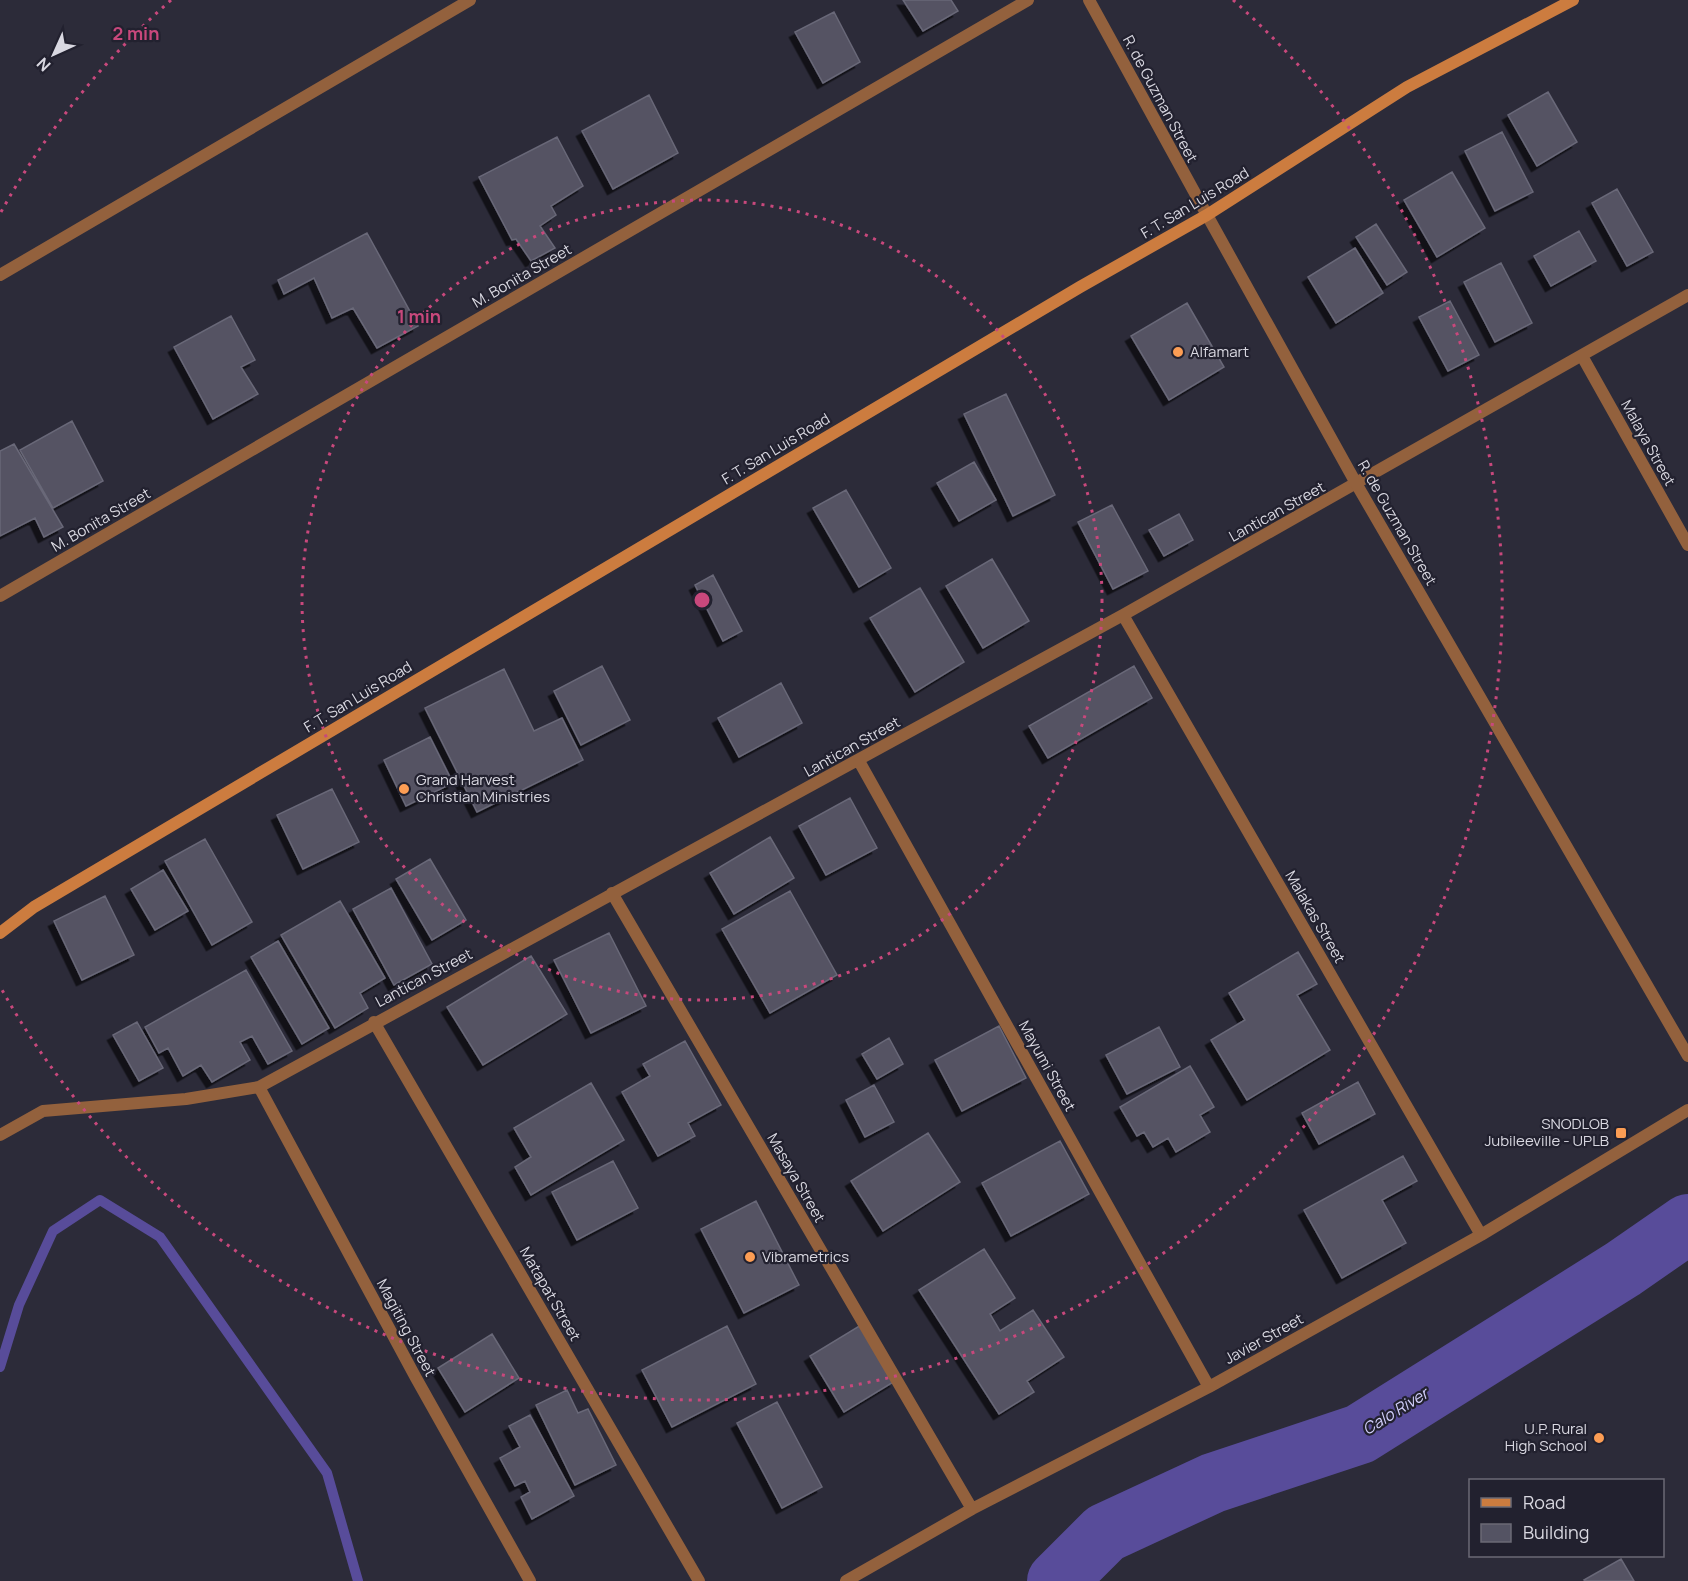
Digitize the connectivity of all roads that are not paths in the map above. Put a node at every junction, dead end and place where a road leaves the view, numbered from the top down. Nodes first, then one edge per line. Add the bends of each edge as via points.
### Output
1 (470, 0) edge
2 (1028, 0) edge
3 (1089, 0) edge
4 (1573, 0) edge
5 (1207, 215) junction
6 (0, 275) edge
7 (1688, 295) edge
8 (1581, 356) junction
9 (1357, 485) junction
10 (1688, 545) edge
11 (0, 596) edge
12 (1123, 615) junction
13 (859, 760) junction
14 (612, 893) junction
15 (0, 933) edge
16 (375, 1022) junction
17 (1688, 1056) edge
18 (259, 1087) junction
19 (1688, 1110) edge
20 (0, 1135) edge
21 (1481, 1235) junction
22 (1209, 1387) junction
23 (972, 1509) junction
24 (530, 1581) edge
25 (699, 1581) edge
26 (846, 1581) edge

1 - 6 street
2 - 11 street, M. Bonita Street
3 - 5 street, R. de Guzman Street
4 - 5 main road, F. T. San Luis Road via 1407,87
5 - 9 street, R. de Guzman Street
5 - 15 main road, F. T. San Luis Road via 34,907
7 - 8 street, Lantican Street
8 - 9 street, Lantican Street
8 - 10 street, Malaya Street
9 - 12 street, Lantican Street
9 - 17 street, R. de Guzman Street
12 - 13 street, Lantican Street
12 - 21 street, Malakas Street
13 - 14 street, Lantican Street
13 - 22 street, Mayumi Street
14 - 16 street, Lantican Street
14 - 23 street, Masaya Street
16 - 18 street, Lantican Street
16 - 25 street, Matapat Street
18 - 20 street, Lantican Street via 186,1100 43,1111
18 - 24 street, Magiting Street
19 - 21 street, Javier Street
21 - 22 street, Javier Street
22 - 23 street, Javier Street
23 - 26 street, Javier Street

